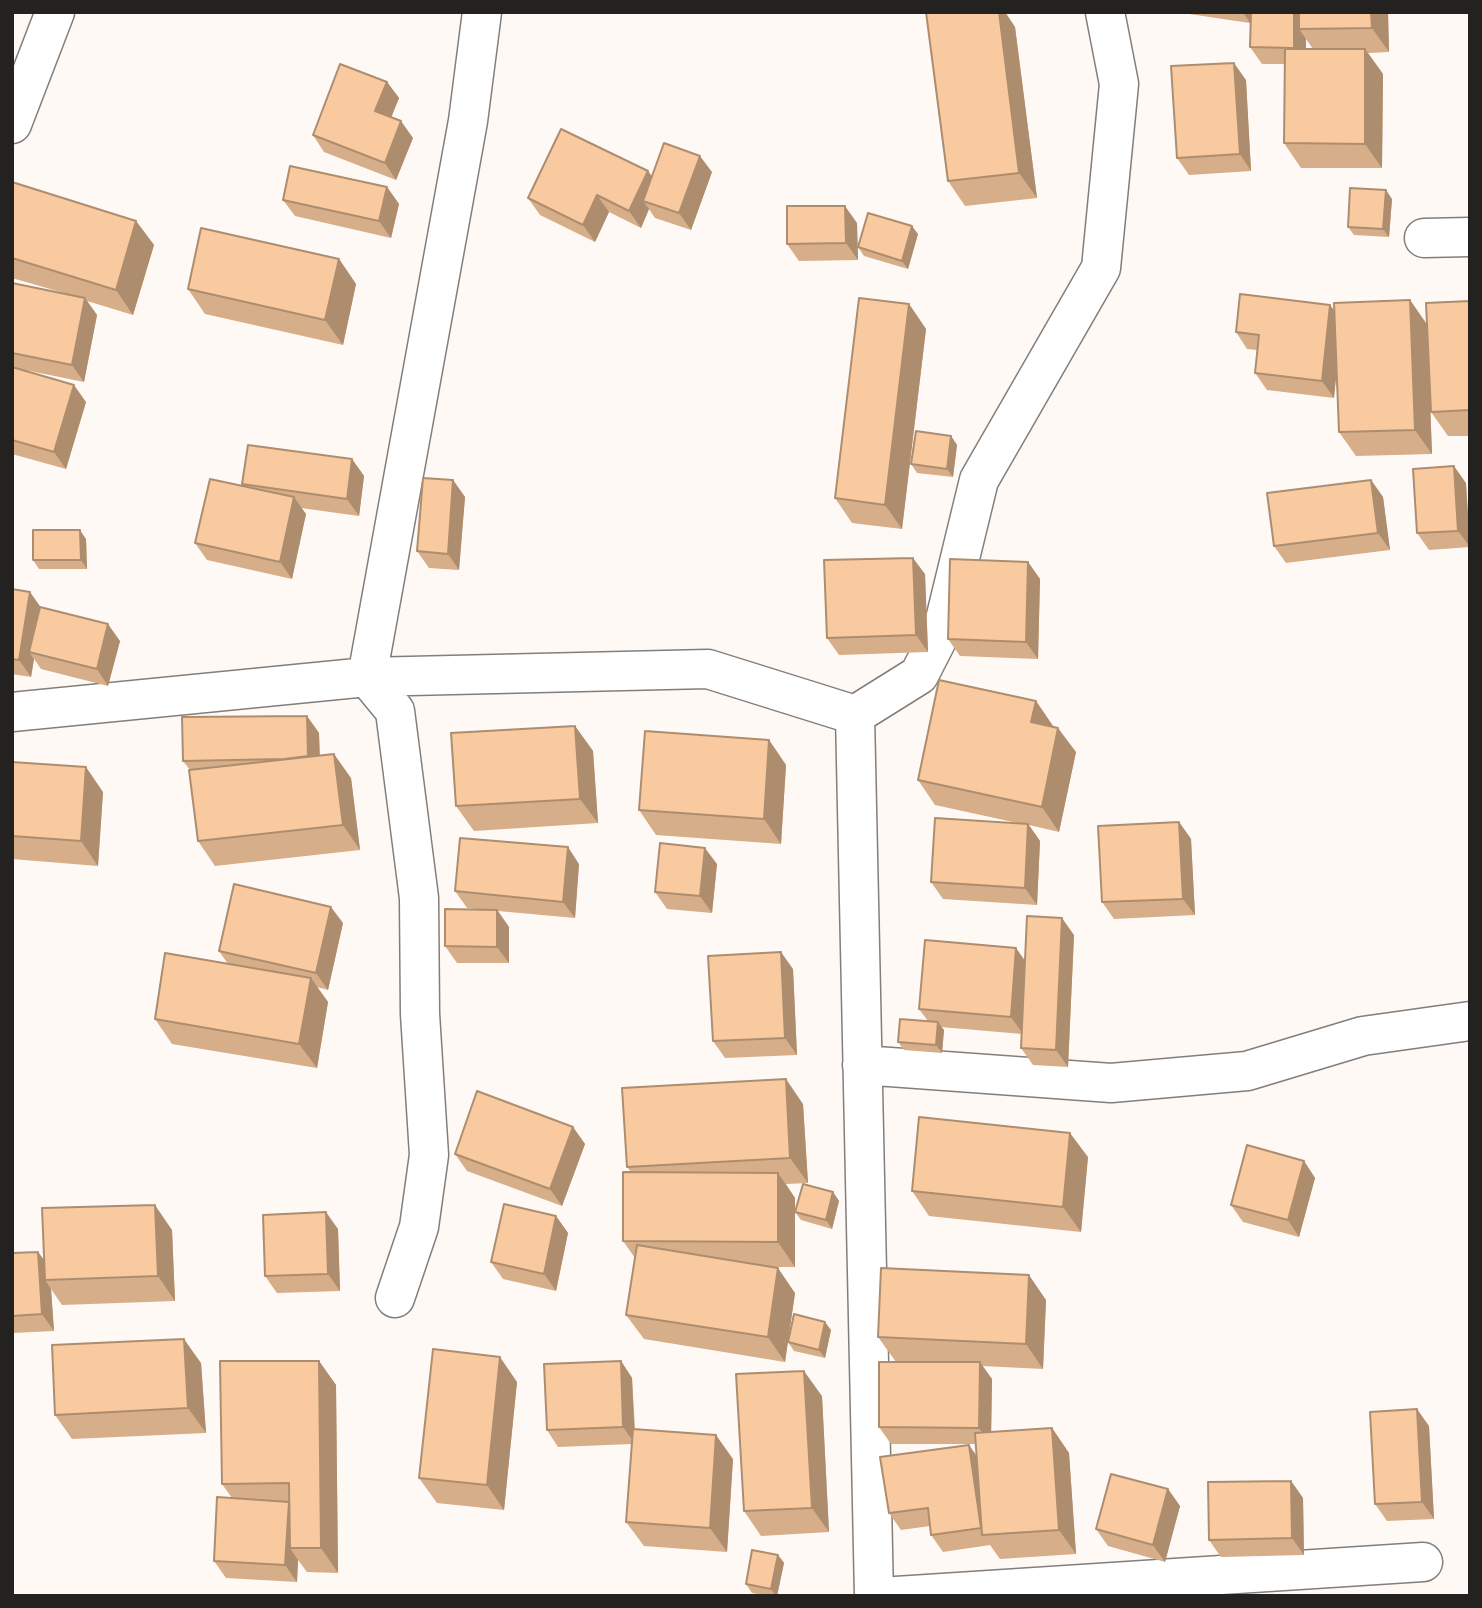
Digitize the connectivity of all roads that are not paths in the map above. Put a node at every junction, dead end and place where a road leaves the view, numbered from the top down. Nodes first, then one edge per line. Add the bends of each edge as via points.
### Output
1 (55, 12) edge
2 (482, 12) edge
3 (1105, 12) edge
4 (12, 124) edge
5 (1470, 237) edge
6 (1424, 238) dead end
7 (368, 677) junction
8 (12, 712) edge
9 (855, 715) junction
10 (1470, 1021) edge
11 (862, 1065) junction
12 (395, 1298) dead end
13 (1423, 1562) dead end
14 (873, 1596) edge
15 (896, 1596) edge

1 - 4 street
2 - 7 street via 468,121
3 - 9 street via 1119,84 1101,268 979,480 943,628 919,675
5 - 6 street
7 - 8 street
7 - 9 street via 708,670
7 - 12 street via 395,711 419,898 420,1014 429,1154 419,1227
9 - 11 street
10 - 11 street via 1363,1036 1247,1071 1111,1083
11 - 14 street
13 - 15 street

